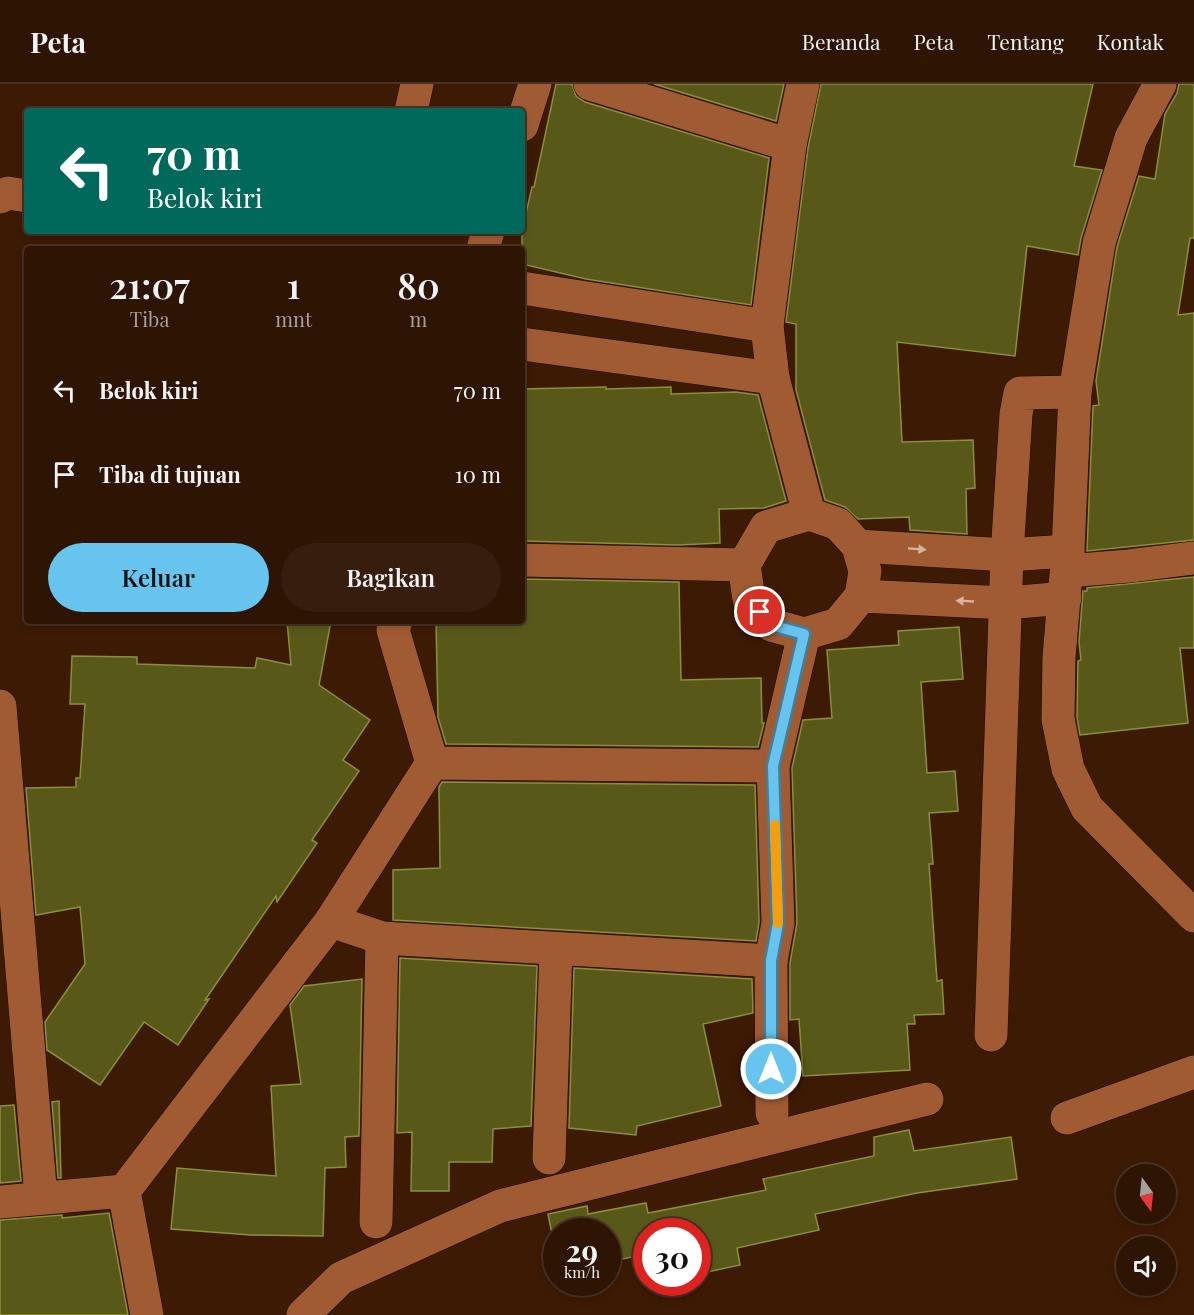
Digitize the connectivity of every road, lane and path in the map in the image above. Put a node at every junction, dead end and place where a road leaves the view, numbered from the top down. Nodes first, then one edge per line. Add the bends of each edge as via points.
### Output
1 (417, 84) edge
2 (535, 84) edge
3 (590, 84) edge
4 (803, 84) edge
5 (1160, 84) edge
6 (412, 108) edge
7 (525, 116) edge
8 (790, 144) junction
9 (24, 196) edge
10 (0, 197) edge
11 (525, 288) edge
12 (767, 326) junction
13 (525, 344) edge
14 (773, 378) junction
15 (1076, 392) junction
16 (809, 514) junction
17 (858, 546) junction
18 (1007, 555) junction
19 (1194, 558) edge
20 (525, 560) edge
21 (744, 566) junction
22 (1067, 573) junction
23 (861, 596) junction
24 (1007, 603) junction
25 (395, 624) edge
26 (804, 634) junction
27 (0, 706) edge
28 (432, 763) junction
29 (773, 766) junction
30 (1194, 916) edge
31 (332, 921) junction
32 (381, 938) junction
33 (556, 950) junction
34 (771, 961) junction
35 (992, 1035) dead end
36 (1194, 1072) edge
37 (927, 1100) dead end
38 (772, 1113) dead end
39 (1067, 1118) dead end
40 (549, 1158) dead end
41 (124, 1191) junction
42 (41, 1198) junction
43 (0, 1202) edge
44 (376, 1222) dead end
45 (147, 1315) edge
46 (303, 1315) edge

1 - 6 street
2 - 7 street
3 - 8 street
4 - 8 street
5 - 15 street via 1131,138 1099,243
8 - 12 street
9 - 10 street via 8,193
11 - 12 street
12 - 14 street
13 - 14 street
14 - 16 street
15 - 18 street via 1020,393
15 - 22 street
16 - 17 street via 838,524
16 - 21 street via 766,527
17 -> 18 street
17 - 23 street via 865,571
18 - 22 street
18 - 24 street
19 - 22 street
20 - 21 street
21 - 26 street via 749,599 771,625
22 - 24 street
22 - 30 street via 1058,719 1068,769 1087,808
24 -> 23 street
23 - 26 street via 838,624
24 - 35 street
25 - 28 street via 393,630
26 - 29 street
27 - 42 street
28 - 29 street
28 - 31 street
29 - 34 street via 778,923
31 - 32 street
31 - 41 street
32 - 33 street
32 - 44 street
33 - 34 street
33 - 40 street
34 - 38 street
36 - 39 street
37 - 46 street via 500,1206 341,1278
41 - 42 street
41 - 45 street
42 - 43 street

